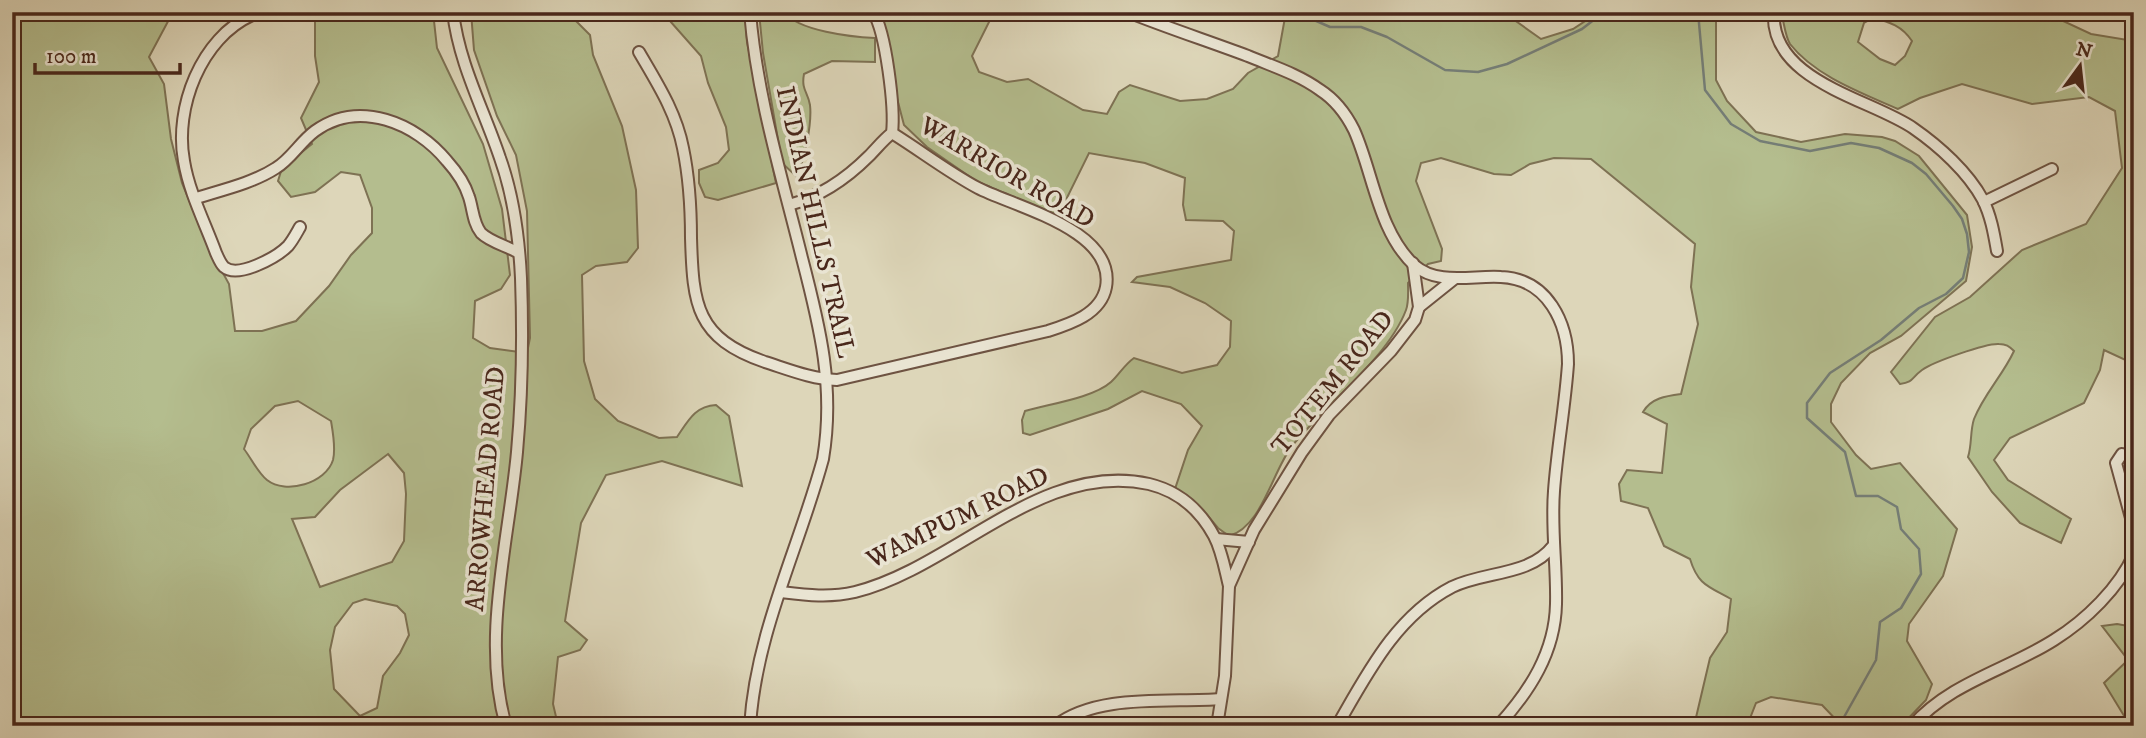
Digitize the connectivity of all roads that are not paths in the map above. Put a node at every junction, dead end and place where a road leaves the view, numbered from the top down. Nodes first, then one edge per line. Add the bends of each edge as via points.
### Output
1 (453, 12) edge
2 (750, 12) edge
3 (873, 12) edge
4 (1128, 12) edge
5 (1774, 12) edge
6 (252, 15) dead end
7 (639, 52) dead end
8 (892, 133) junction
9 (2052, 169) dead end
10 (196, 198) junction
11 (1984, 202) junction
12 (789, 205) junction
13 (300, 227) dead end
14 (1997, 251) dead end
15 (519, 253) junction
16 (1413, 263) junction
17 (1454, 279) junction
18 (1419, 307) junction
19 (827, 379) junction
20 (2134, 457) edge
21 (2134, 529) edge
22 (1216, 539) junction
23 (1249, 542) junction
24 (1553, 546) junction
25 (2134, 554) edge
26 (1532, 565) junction
27 (1556, 579) junction
28 (1229, 586) junction
29 (781, 592) junction
30 (1221, 699) junction
31 (506, 726) edge
32 (750, 726) edge
33 (1055, 726) edge
34 (1217, 726) edge
35 (1337, 726) edge
36 (1498, 726) edge
37 (1912, 726) edge

1 - 15 street, ARROWHEAD ROAD via 472,85 512,195
2 - 12 street, INDIAN HILLS TRAIL via 764,107
3 - 8 street, WARRIOR ROAD via 882,32
4 - 16 street via 1281,69 1333,100 1354,130 1384,216
5 - 11 street via 1774,29 1798,64 1838,93 1899,119 1921,134 1961,171
6 - 10 street via 218,39 187,105 183,158
7 - 19 street via 673,113 682,145 694,293 702,315 717,336 738,351
8 - 12 street, WARRIOR ROAD via 836,183
8 - 19 street, WARRIOR ROAD via 980,189 1078,233 1100,259 1106,287 1092,310 1070,324
9 - 11 street
10 - 13 street via 220,263 230,270 241,271 277,255
10 - 15 street via 276,168 326,124 376,117 415,131 436,148 462,182 477,227 487,238
11 - 14 street
12 - 19 street, INDIAN HILLS TRAIL
15 - 31 street, ARROWHEAD ROAD via 517,451 496,640 496,677
16 - 17 street via 1434,275
16 - 18 street, TOTEM ROAD
17 - 18 street, TOTEM ROAD
17 - 24 street via 1503,277 1522,282 1544,296 1561,319 1568,364 1554,484
18 - 23 street, TOTEM ROAD via 1403,338 1329,415 1302,452
19 - 29 street, INDIAN HILLS TRAIL via 823,459
20 - 21 street via 2122,454 2116,463
22 - 23 street
22 - 28 street, WAMPUM ROAD
22 - 29 street, WAMPUM ROAD via 1199,514 1170,492 1142,483 1104,482 1032,502 927,562 857,592 822,596
23 - 28 street, TOTEM ROAD
24 - 26 street
24 - 27 street
25 - 37 street via 2116,584 2077,624 1971,681
26 - 27 street
26 - 35 street via 1466,581 1422,607 1386,646
27 - 36 street via 1548,650 1522,698
28 - 30 street, TOTEM ROAD
29 - 32 street, INDIAN HILLS TRAIL via 756,671
30 - 33 street via 1107,705 1077,713
30 - 34 street, TOTEM ROAD

